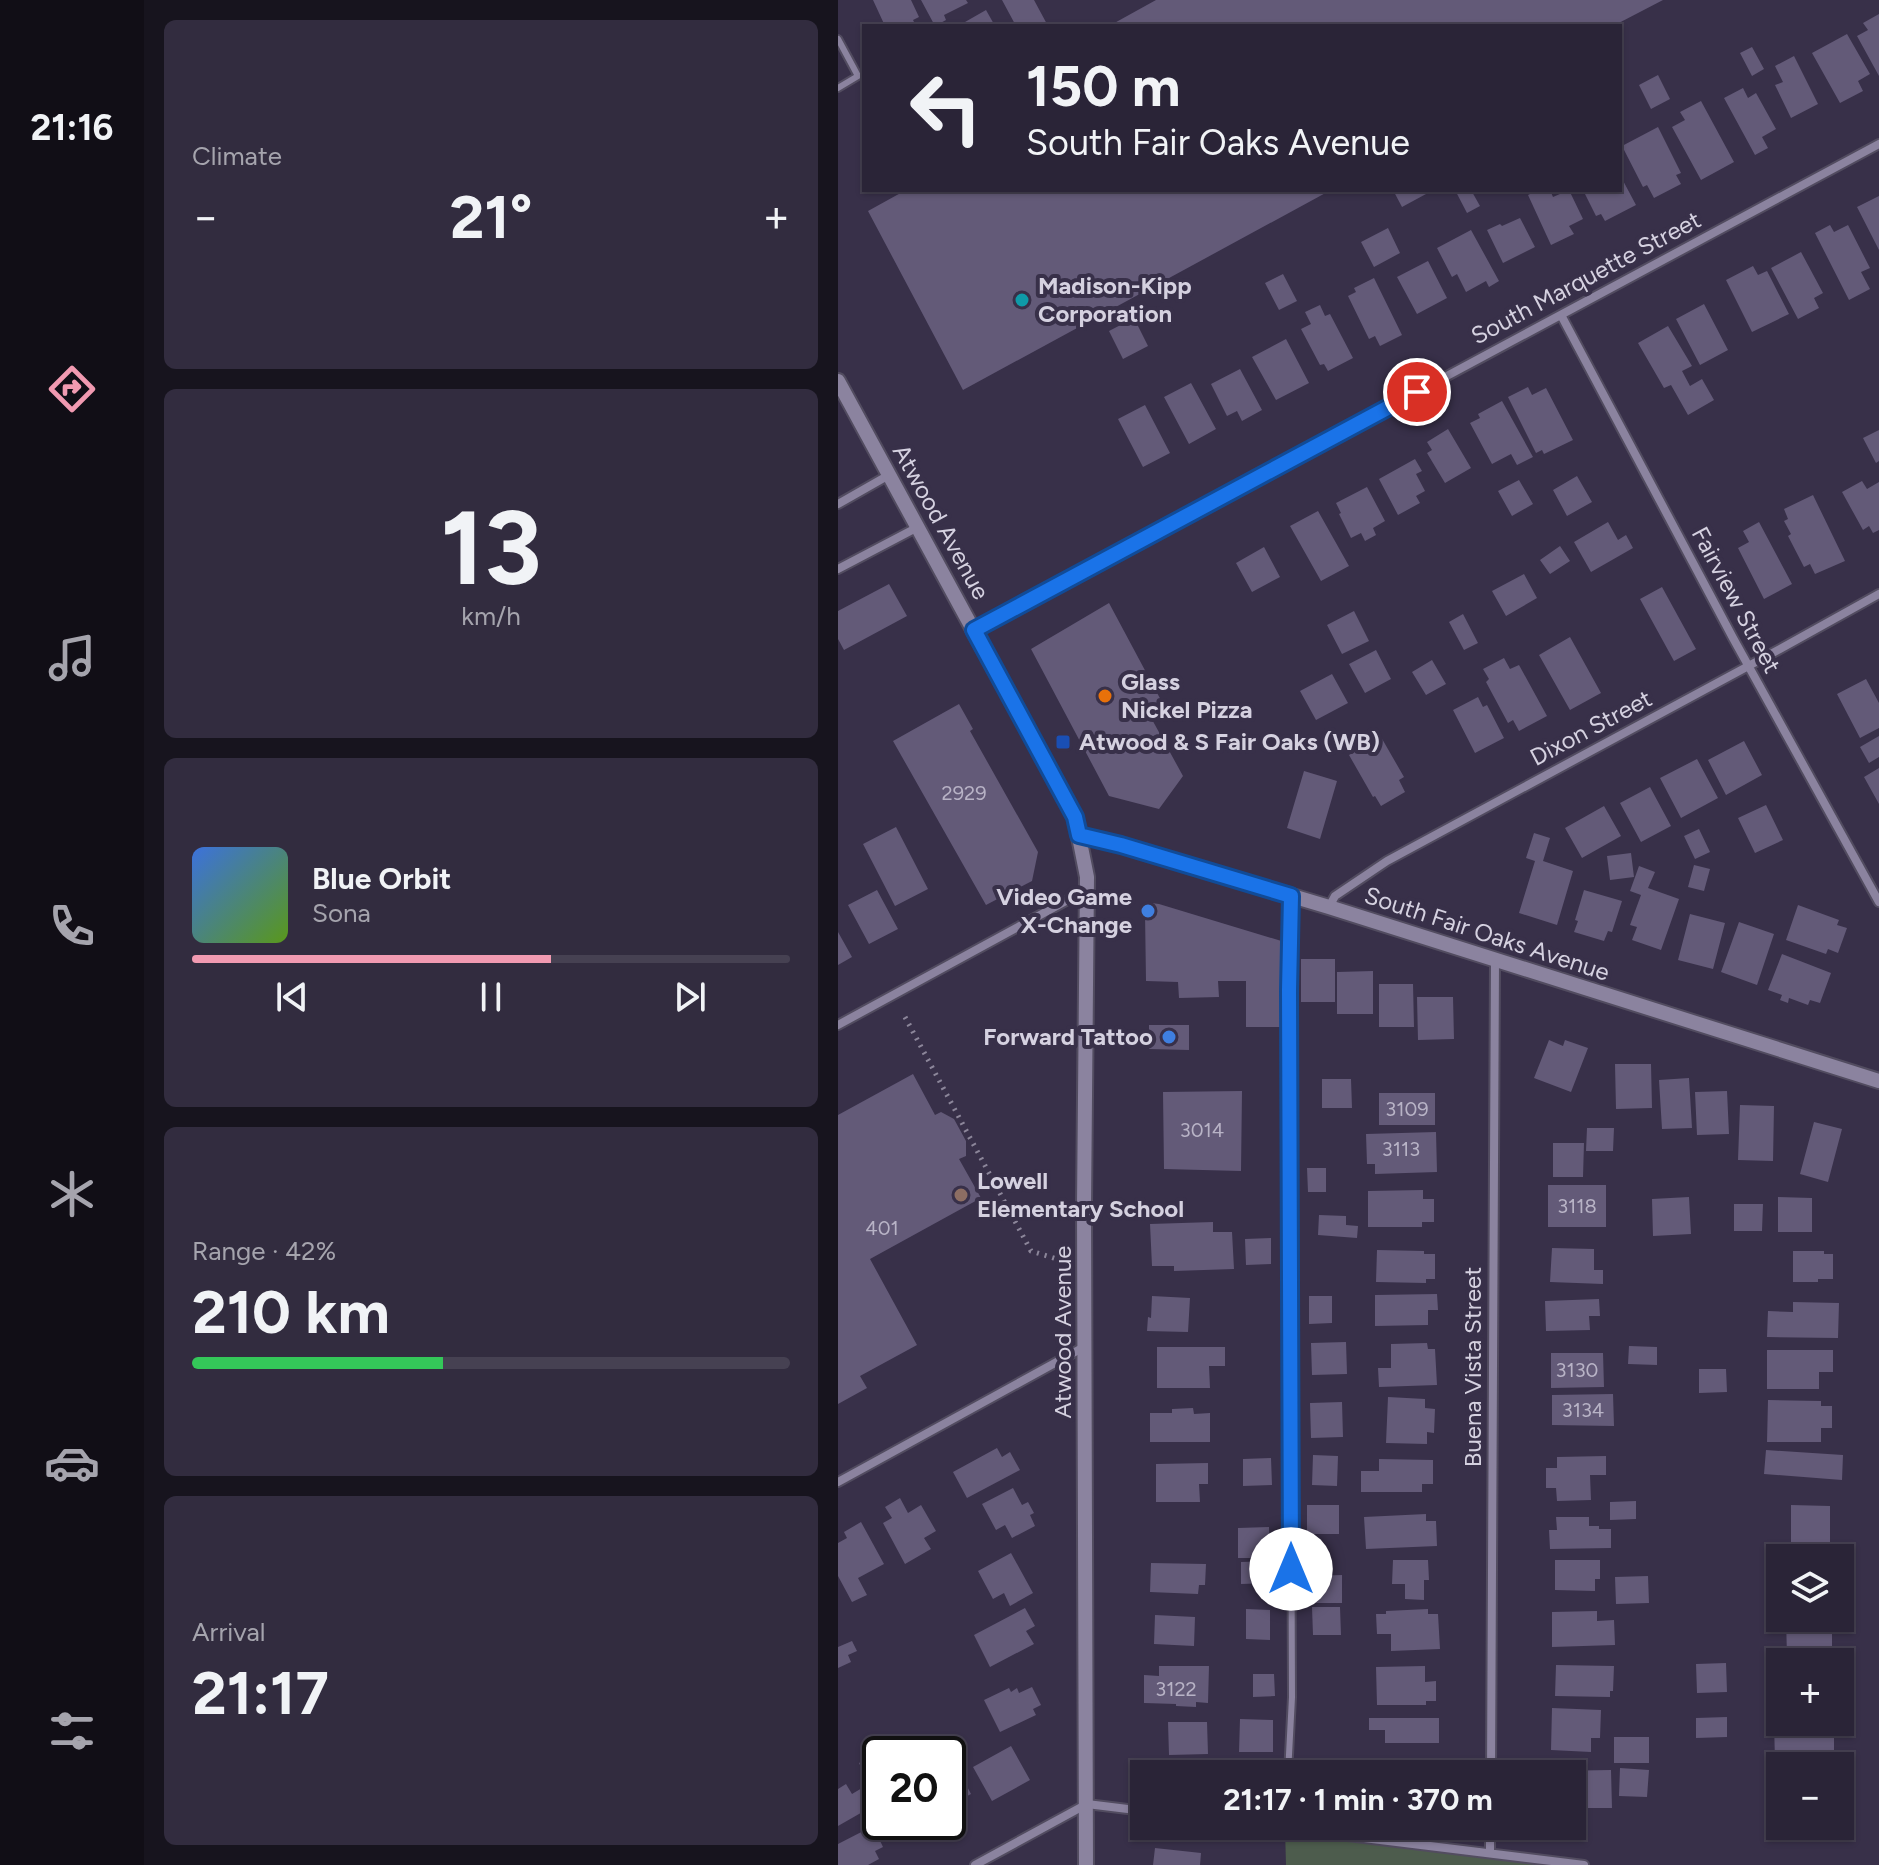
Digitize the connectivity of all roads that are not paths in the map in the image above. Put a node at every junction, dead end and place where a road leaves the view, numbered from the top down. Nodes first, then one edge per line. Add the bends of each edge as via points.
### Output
1 (838, 39) edge
2 (838, 88) edge
3 (1879, 144) edge
4 (1561, 315) junction
5 (838, 381) edge
6 (890, 475) junction
7 (838, 504) edge
8 (918, 527) junction
9 (838, 569) edge
10 (1879, 594) edge
11 (974, 630) junction
12 (1748, 665) junction
13 (1079, 835) junction
14 (1086, 890) junction
15 (1291, 896) junction
16 (1879, 902) edge
17 (1329, 907) junction
18 (1495, 960) junction
19 (838, 1025) edge
20 (1879, 1081) edge
21 (1084, 1347) junction
22 (838, 1482) edge
23 (1289, 1760) edge
24 (1491, 1760) edge
25 (1087, 1804) junction
26 (1130, 1809) edge
27 (1388, 1840) edge
28 (1490, 1840) edge
29 (1490, 1853) junction
30 (975, 1865) edge
31 (1086, 1865) edge
32 (1584, 1865) edge

1 - 2 lane via 858,76
3 - 4 street, South Marquette Street
4 - 11 street, South Marquette Street
4 - 12 street, Fairview Street
5 - 6 street, Atwood Avenue
6 - 7 street
6 - 8 street, Atwood Avenue
8 - 9 street
8 - 11 street, Atwood Avenue
10 - 12 street, Dixon Street
11 - 13 street, Atwood Avenue via 1075,817
12 - 16 street, Fairview Street
12 - 17 street, Dixon Street via 1387,861 1335,896
13 - 14 street, Atwood Avenue
13 - 15 street, South Fair Oaks Avenue
14 - 19 street
14 - 21 street, Atwood Avenue
15 - 17 street, South Fair Oaks Avenue
15 - 23 lane
17 - 18 street, South Fair Oaks Avenue
18 - 20 street, South Fair Oaks Avenue
18 - 24 street, Buena Vista Street
21 - 22 street
21 - 25 street, Atwood Avenue
25 - 26 street
25 - 30 street
25 - 31 street, Atwood Avenue
27 - 29 street
28 - 29 street
29 - 32 street

